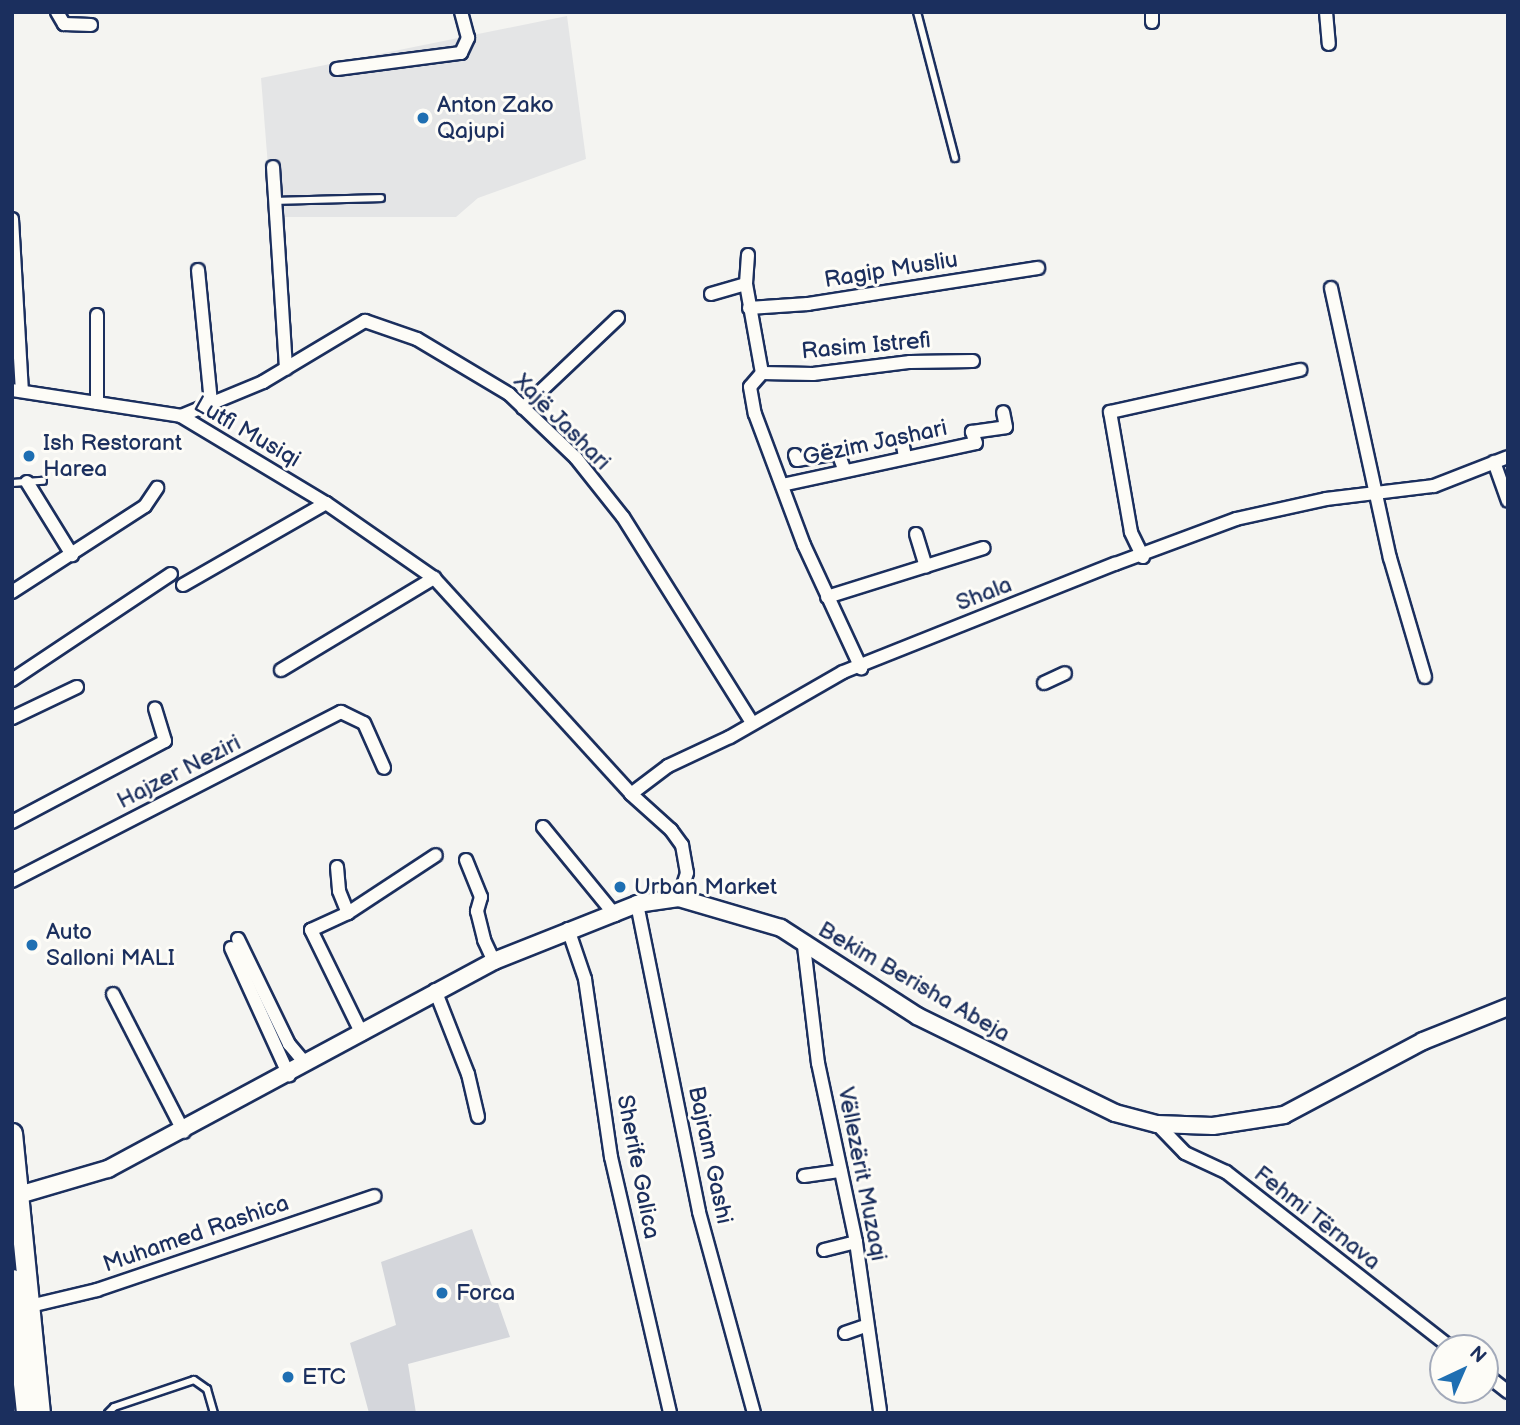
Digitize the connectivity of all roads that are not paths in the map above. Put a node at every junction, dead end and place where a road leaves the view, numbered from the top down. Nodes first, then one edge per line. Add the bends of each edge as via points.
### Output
1 (57, 12) edge
2 (461, 12) edge
3 (917, 12) edge
4 (1326, 12) edge
5 (92, 25) dead end
6 (1329, 44) dead end
7 (337, 69) dead end
8 (955, 158) dead end
9 (273, 166) dead end
10 (381, 198) dead end
11 (275, 201) junction
12 (12, 219) edge
13 (748, 256) dead end
14 (1038, 268) dead end
15 (198, 270) dead end
16 (746, 284) junction
17 (1331, 288) dead end
18 (711, 294) dead end
19 (750, 308) junction
20 (97, 315) dead end
21 (618, 318) dead end
22 (974, 361) dead end
23 (286, 369) junction
24 (1300, 370) dead end
25 (762, 373) junction
26 (17, 391) edge
27 (97, 403) junction
28 (211, 403) junction
29 (523, 408) junction
30 (1003, 412) dead end
31 (181, 416) junction
32 (902, 440) dead end
33 (795, 455) dead end
34 (905, 457) junction
35 (1508, 457) edge
36 (1494, 462) junction
37 (844, 469) junction
38 (43, 481) dead end
39 (27, 482) junction
40 (12, 483) edge
41 (782, 485) junction
42 (157, 488) dead end
43 (1375, 496) junction
44 (1508, 502) edge
45 (326, 503) junction
46 (916, 534) dead end
47 (983, 548) dead end
48 (72, 555) junction
49 (1143, 557) junction
50 (926, 566) junction
51 (170, 574) dead end
52 (434, 578) junction
53 (183, 585) dead end
54 (12, 592) edge
55 (827, 597) junction
56 (861, 668) junction
57 (281, 670) dead end
58 (1065, 673) dead end
59 (1424, 677) dead end
60 (12, 680) edge
61 (1044, 683) dead end
62 (77, 687) dead end
63 (155, 708) dead end
64 (12, 718) edge
65 (752, 723) junction
66 (384, 768) dead end
67 (631, 794) junction
68 (12, 822) edge
69 (543, 827) dead end
70 (436, 855) dead end
71 (466, 860) dead end
72 (337, 867) dead end
73 (12, 881) edge
74 (679, 898) junction
75 (637, 904) junction
76 (348, 913) junction
77 (615, 915) junction
78 (568, 929) junction
79 (804, 946) junction
80 (494, 961) junction
81 (435, 990) junction
82 (113, 995) dead end
83 (1508, 1007) edge
84 (362, 1034) junction
85 (305, 1063) junction
86 (289, 1075) junction
87 (478, 1117) dead end
88 (1157, 1124) junction
89 (184, 1132) junction
90 (12, 1133) edge
91 (841, 1171) junction
92 (804, 1176) dead end
93 (16, 1196) edge
94 (375, 1196) dead end
95 (856, 1242) junction
96 (824, 1250) dead end
97 (12, 1279) edge
98 (30, 1306) junction
99 (866, 1326) junction
100 (845, 1333) dead end
101 (1433, 1334) edge
102 (18, 1364) edge
103 (880, 1410) dead end
104 (26, 1413) edge
105 (40, 1413) edge
106 (108, 1413) edge
107 (214, 1413) edge
108 (670, 1413) edge
109 (754, 1413) edge

1 - 5 street via 64,24
2 - 7 street via 468,38 461,54
3 - 8 lane
4 - 6 street
9 - 11 street
10 - 11 lane
11 - 23 street
12 - 26 street
13 - 16 street, Gëzim Jashari
14 - 19 street, Ragip Musliu via 808,304
15 - 28 street
16 - 18 street
16 - 19 street, Gëzim Jashari
17 - 43 street
19 - 25 street, Gëzim Jashari
20 - 27 street
21 - 29 street
22 - 25 street, Rasim Istrefi
23 - 28 street, Xajë Jashari
23 - 29 street, Xajë Jashari via 365,321 418,338 509,394
24 - 49 street via 1110,412 1131,531
25 - 41 street, Gëzim Jashari via 750,387
26 - 27 street, Lutfi Musiqi
27 - 31 street, Lutfi Musiqi
28 - 31 street, Xajë Jashari
29 - 65 street, Xajë Jashari via 576,458 623,517
30 - 34 street, Gëzim Jashari via 1006,427 972,432 976,443
31 - 45 street, Lutfi Musiqi
32 - 34 street
33 - 37 street via 797,460 838,453
34 - 37 street, Gëzim Jashari
35 - 36 street, Shala
36 - 43 street, Shala via 1433,486
36 - 44 street
37 - 41 street, Gëzim Jashari
38 - 39 lane
39 - 40 lane
39 - 48 street
41 - 55 street, Gëzim Jashari
42 - 48 street via 145,506
43 - 49 street, Shala via 1326,499 1236,519
43 - 59 street
45 - 52 street, Lutfi Musiqi
45 - 53 street
46 - 50 street
47 - 50 street
48 - 54 street
49 - 56 street, Shala via 982,616
50 - 55 street
51 - 60 street
52 - 57 street
52 - 67 street, Lutfi Musiqi
55 - 56 street, Gëzim Jashari
56 - 65 street, Shala via 843,673
58 - 61 street
62 - 64 street
63 - 68 street via 165,741
65 - 67 street, Shala via 668,766
66 - 73 street, Hajzer Neziri via 364,723 341,712
67 - 74 street, Lutfi Musiqi via 681,845 687,873
69 - 77 street
70 - 76 street
71 - 80 street via 481,897 477,911
72 - 76 street via 339,891
74 - 75 street, Bekim Berisha Abeja
74 - 79 street, Bekim Berisha Abeja via 781,928
75 - 77 street, Bekim Berisha Abeja
75 - 109 street, Bajram Gashi via 699,1212
76 - 84 street via 311,930
77 - 78 street, Bekim Berisha Abeja
78 - 80 street, Bekim Berisha Abeja
78 - 108 street, Sherife Galica via 585,979 611,1157
79 - 88 street, Bekim Berisha Abeja via 917,1016 995,1056 1115,1113
79 - 91 street, Vëllezërit Muzaqi via 818,1063
80 - 81 street, Bekim Berisha Abeja
81 - 84 street, Bekim Berisha Abeja
81 - 87 street via 468,1074
82 - 89 street
83 - 88 street, Bekim Berisha Abeja via 1423,1041 1284,1115 1213,1126
84 - 85 street, Bekim Berisha Abeja
85 - 86 street, Bekim Berisha Abeja
85 - 86 street via 289,1044 234,944
86 - 89 street, Bekim Berisha Abeja
88 - 101 street, Fehmi Tërnava via 1185,1153 1226,1172
89 - 93 street, Bekim Berisha Abeja via 108,1169
90 - 93 main road
91 - 92 street
91 - 95 street, Vëllezërit Muzaqi
93 - 98 main road
94 - 98 street, Muhamed Rashica via 97,1290
95 - 96 street
95 - 99 street, Vëllezërit Muzaqi
97 - 102 main road
98 - 105 main road
99 - 100 street
99 - 103 street, Vëllezërit Muzaqi
102 - 104 main road
106 - 107 lane via 114,1406 194,1380 207,1389

